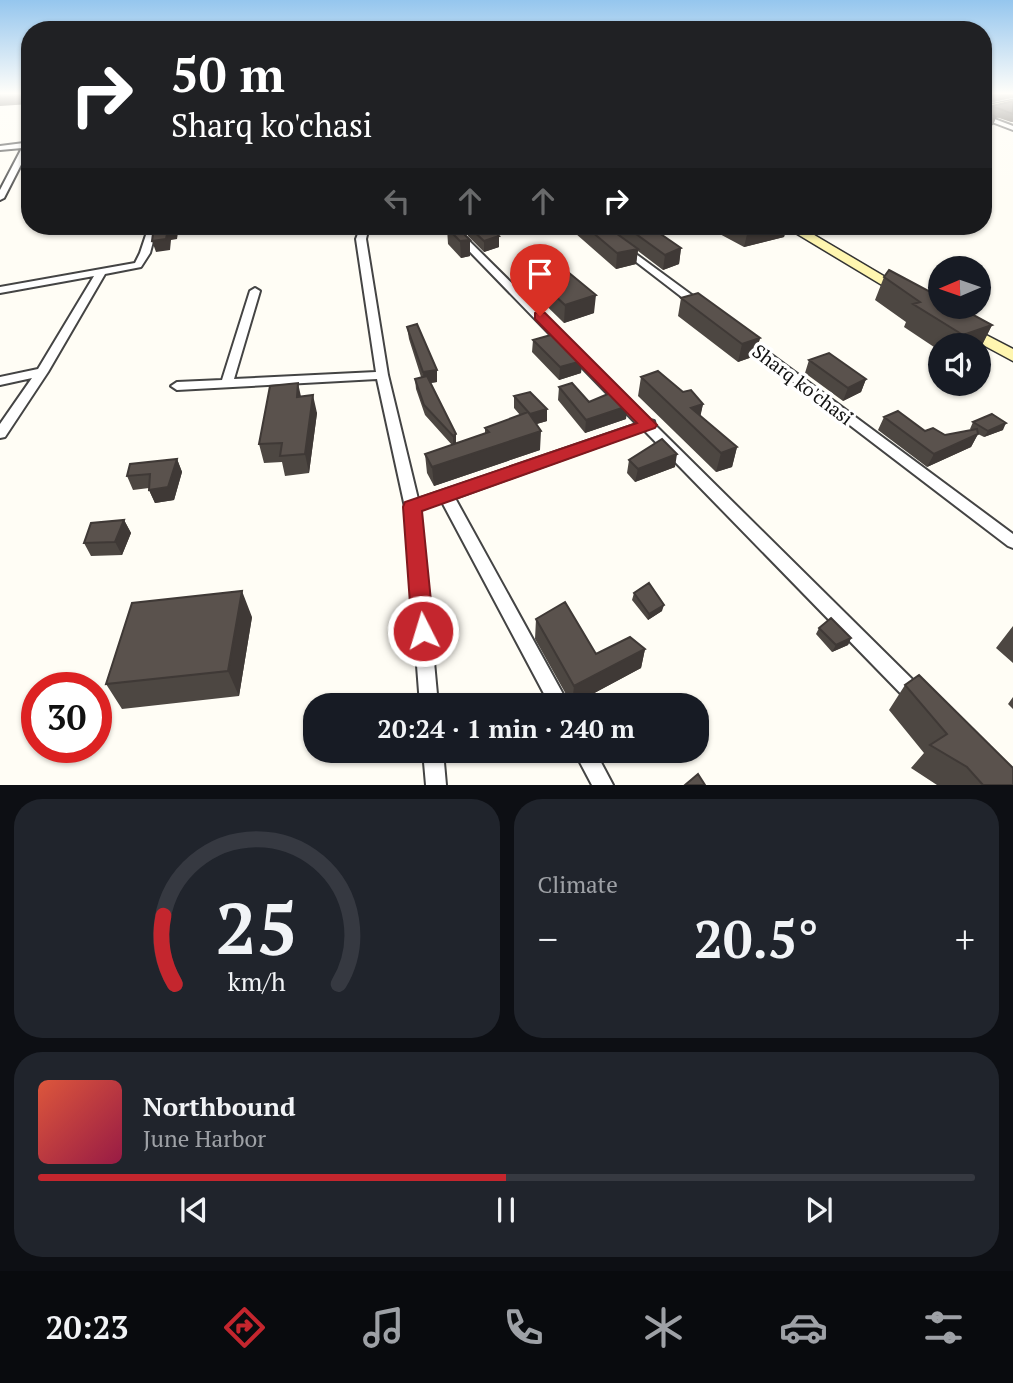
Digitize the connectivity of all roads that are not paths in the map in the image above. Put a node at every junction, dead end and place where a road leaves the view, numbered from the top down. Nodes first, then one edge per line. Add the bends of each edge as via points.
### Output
1 (21, 144) edge
2 (0, 148) edge
3 (21, 158) edge
4 (0, 198) edge
5 (150, 235) edge
6 (362, 235) edge
7 (458, 235) edge
8 (805, 235) edge
9 (616, 242) edge
10 (102, 271) junction
11 (0, 290) edge
12 (256, 291) dead end
13 (920, 302) edge
14 (715, 317) edge
15 (955, 323) edge
16 (737, 334) edge
17 (1013, 356) edge
18 (42, 372) junction
19 (382, 375) junction
20 (0, 381) edge
21 (227, 384) junction
22 (177, 386) dead end
23 (649, 425) junction
24 (0, 434) edge
25 (446, 495) junction
26 (412, 507) junction
27 (1013, 542) edge
28 (428, 693) edge
29 (553, 693) edge
30 (926, 707) edge
31 (434, 763) edge
32 (591, 763) edge
33 (436, 785) edge
34 (603, 785) edge

1 - 2 street
3 - 4 street
5 - 10 street via 138,265
6 - 19 street
7 - 23 street
8 - 13 main road
9 - 14 street
10 - 11 street
10 - 18 street
12 - 21 street
15 - 17 main road
16 - 27 street, Sharq ko'chasi
18 - 20 street
18 - 24 street
19 - 21 street
19 - 26 street
21 - 22 street
23 - 25 street
23 - 30 street
25 - 26 street
25 - 29 street
26 - 28 street
31 - 33 street
32 - 34 street

